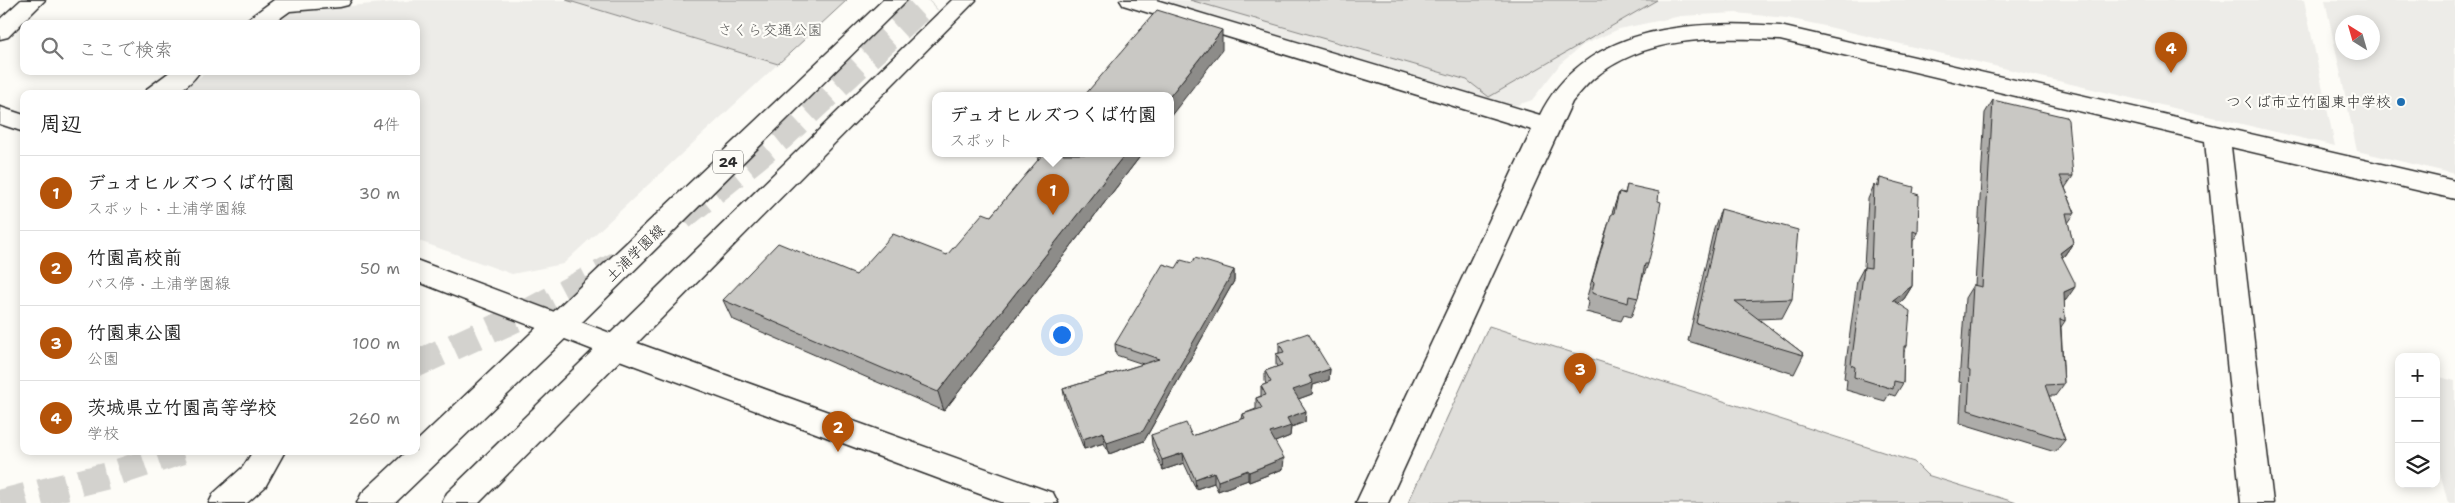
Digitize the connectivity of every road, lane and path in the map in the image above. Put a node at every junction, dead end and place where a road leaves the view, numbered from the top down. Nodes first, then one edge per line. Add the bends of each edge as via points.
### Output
1 (34, 0) edge
2 (340, 0) edge
3 (896, 0) edge
4 (965, 0) edge
5 (1131, 0) edge
6 (262, 20) edge
7 (0, 32) edge
8 (182, 75) edge
9 (162, 90) edge
10 (0, 114) edge
11 (20, 122) edge
12 (1547, 126) junction
13 (2217, 134) junction
14 (2455, 190) edge
15 (420, 272) edge
16 (560, 325) junction
17 (616, 347) junction
18 (268, 455) edge
19 (225, 503) edge
20 (373, 503) edge
21 (458, 503) edge
22 (1042, 503) edge
23 (1372, 503) edge
24 (2257, 503) edge

1 - 7 street
2 - 6 street via 284,4
3 - 16 street, 土浦学園線 / 24
4 - 17 street
5 - 12 street
8 - 9 street
10 - 11 street
12 - 13 street via 1562,98 1581,76 1603,60 1629,46 1662,36 1717,29 1780,33
12 - 23 street
13 - 14 street
13 - 24 street
15 - 16 street
16 - 17 street
16 - 20 street, 土浦学園線 / 24
17 - 21 street
17 - 22 street
18 - 19 street via 254,477

